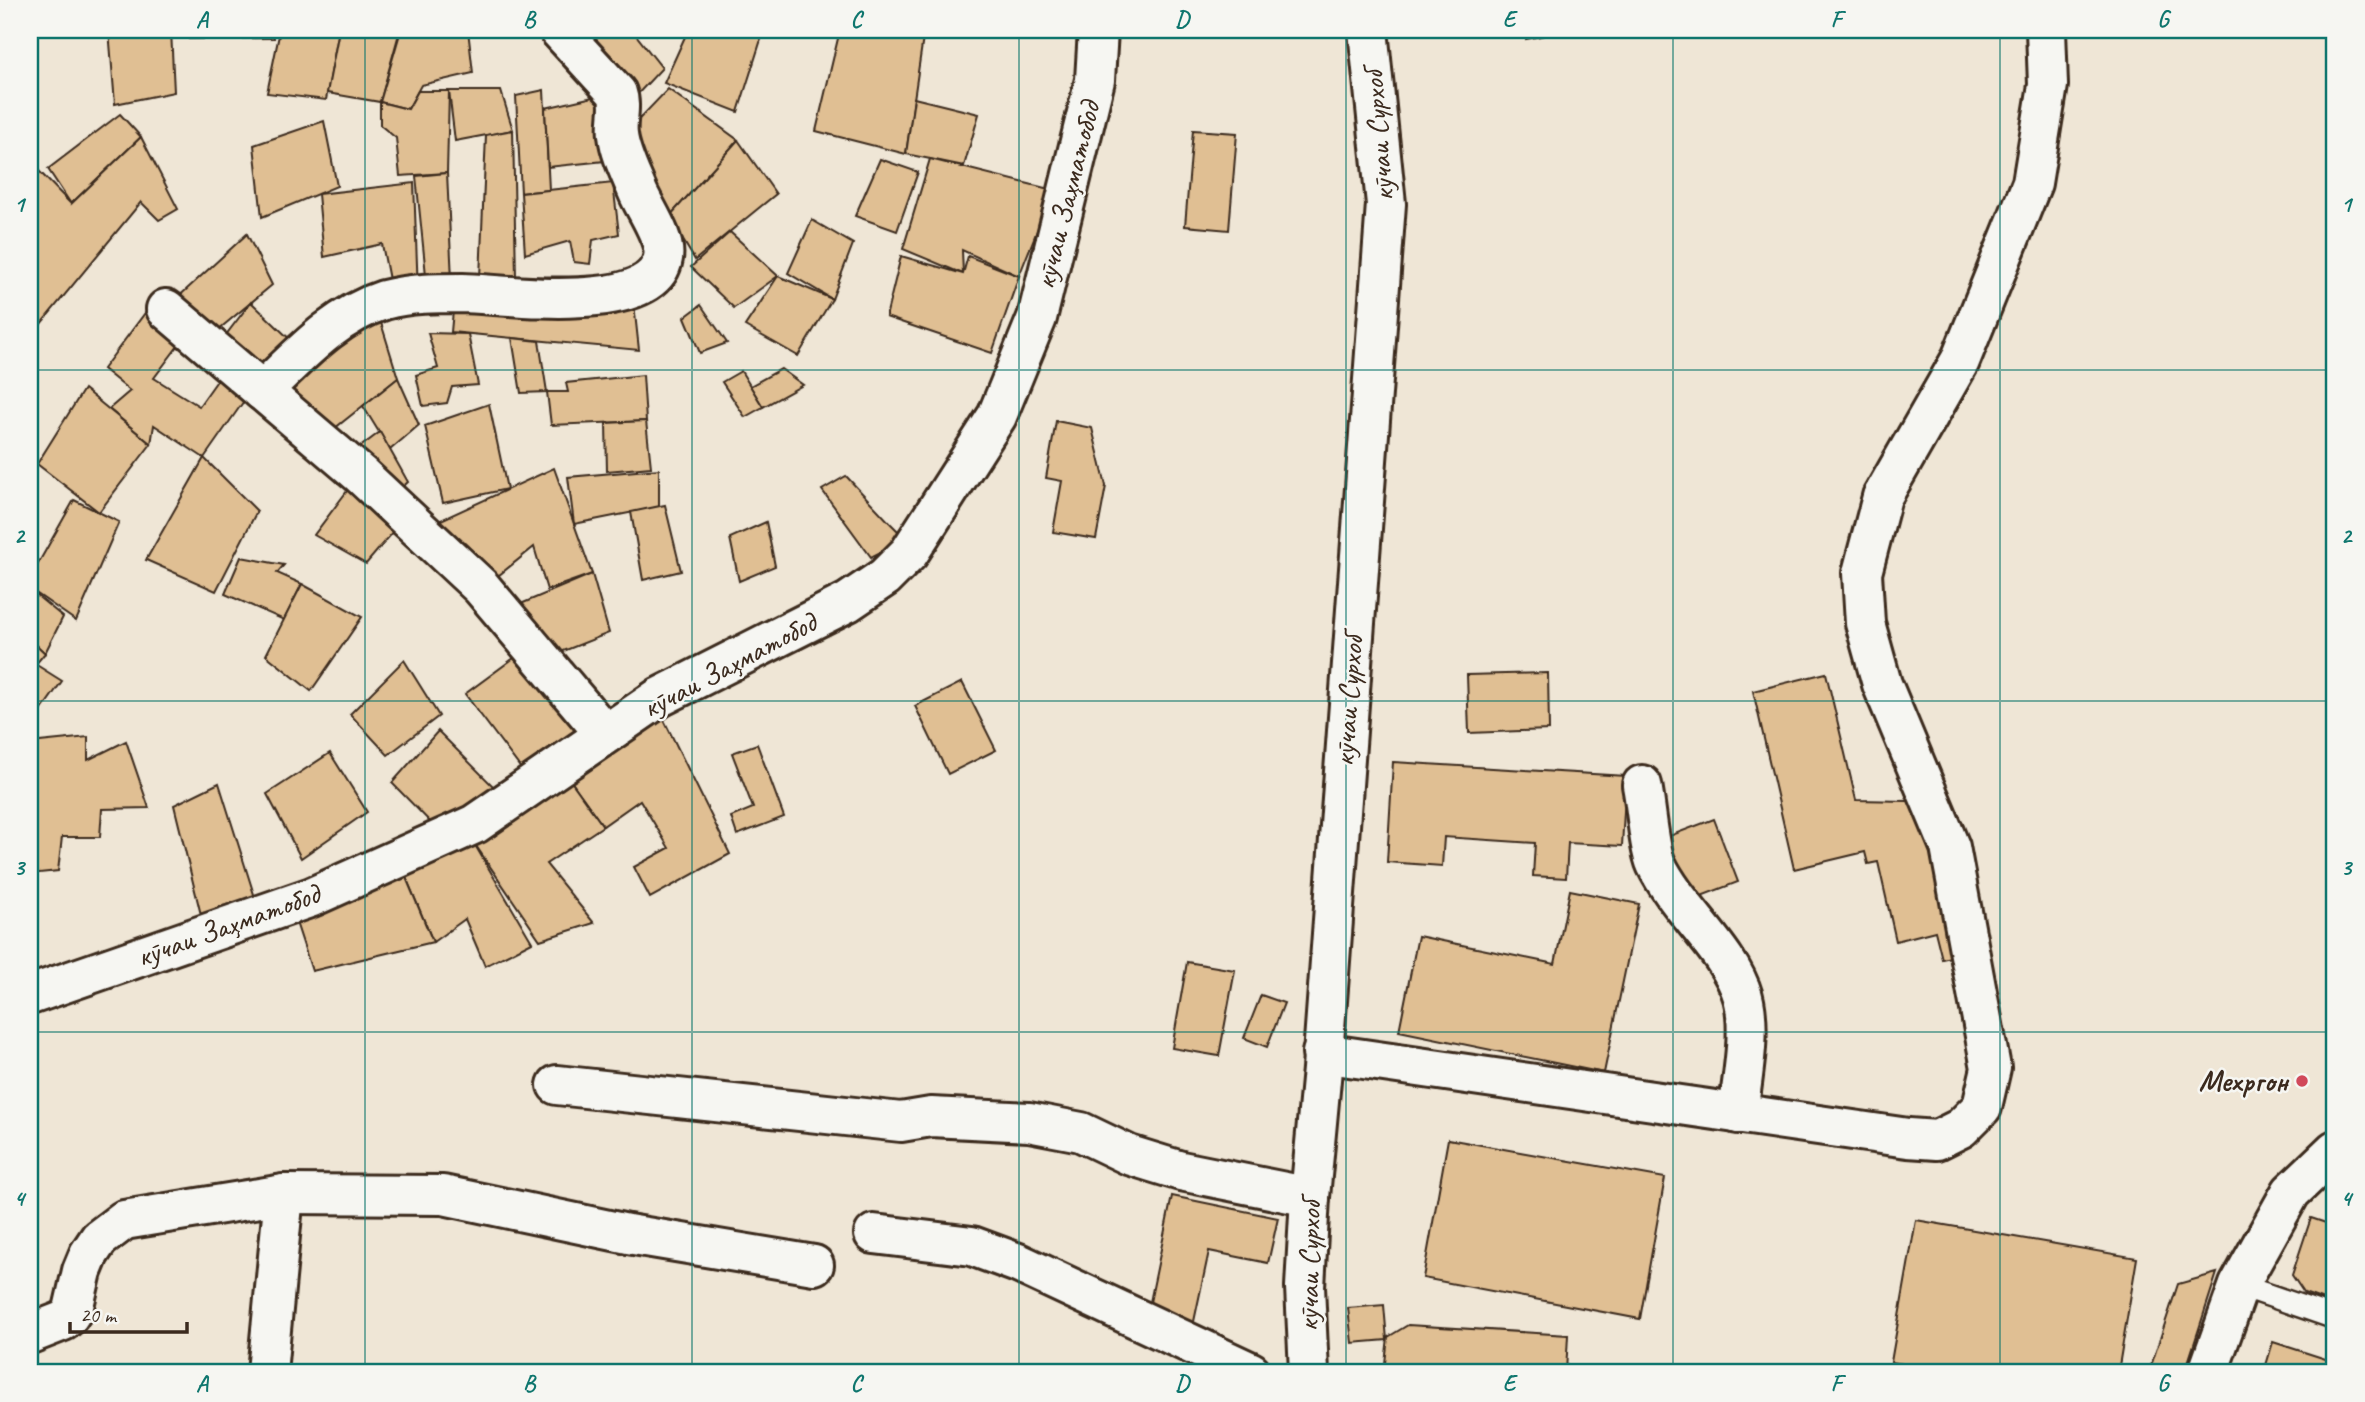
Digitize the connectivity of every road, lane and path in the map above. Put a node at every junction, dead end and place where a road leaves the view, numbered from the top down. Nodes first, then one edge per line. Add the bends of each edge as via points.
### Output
1 (559, 30) edge
2 (1098, 30) edge
3 (1368, 30) edge
4 (2046, 30) edge
5 (166, 309) dead end
6 (262, 391) junction
7 (605, 734) junction
8 (1643, 785) dead end
9 (30, 995) edge
10 (1322, 1053) junction
11 (557, 1085) dead end
12 (1738, 1114) junction
13 (2335, 1150) edge
14 (284, 1194) junction
15 (1310, 1198) junction
16 (874, 1234) dead end
17 (814, 1265) dead end
18 (2239, 1285) junction
19 (2335, 1318) edge
20 (30, 1334) edge
21 (267, 1372) edge
22 (1251, 1372) edge
23 (1309, 1372) edge
24 (2208, 1372) edge

1 - 6 street via 617,93 619,140 664,246 655,277 640,288 575,299 418,293 384,300 349,315 323,334
2 - 7 street, кӯчаи Заҳматобод via 1095,80 1037,318 997,416 909,553 885,577 848,602 660,697
3 - 10 street, кӯчаи Сурхоб via 1386,204
4 - 12 street via 2048,85 2032,183 1960,361 1882,497 1862,573 1865,623 1882,684 1950,847 1991,1068 1982,1107 1961,1128 1937,1140
5 - 6 street
6 - 7 street via 360,474 481,587
7 - 9 street, кӯчаи Заҳматобод via 475,824 312,897
8 - 12 street via 1655,862 1685,911 1736,975 1743,998 1745,1044
10 - 12 street
10 - 15 street, кӯчаи Сурхоб
11 - 15 street via 901,1122 931,1117 1029,1122 1081,1132 1129,1155 1181,1171
13 - 18 street via 2291,1192
14 - 17 street via 443,1195 628,1234
14 - 20 street via 124,1220 99,1239 89,1254 69,1316
14 - 21 street
15 - 23 street, кӯчаи Сурхоб via 1305,1287
16 - 22 street via 972,1247 1018,1263
18 - 19 lane
18 - 24 street

